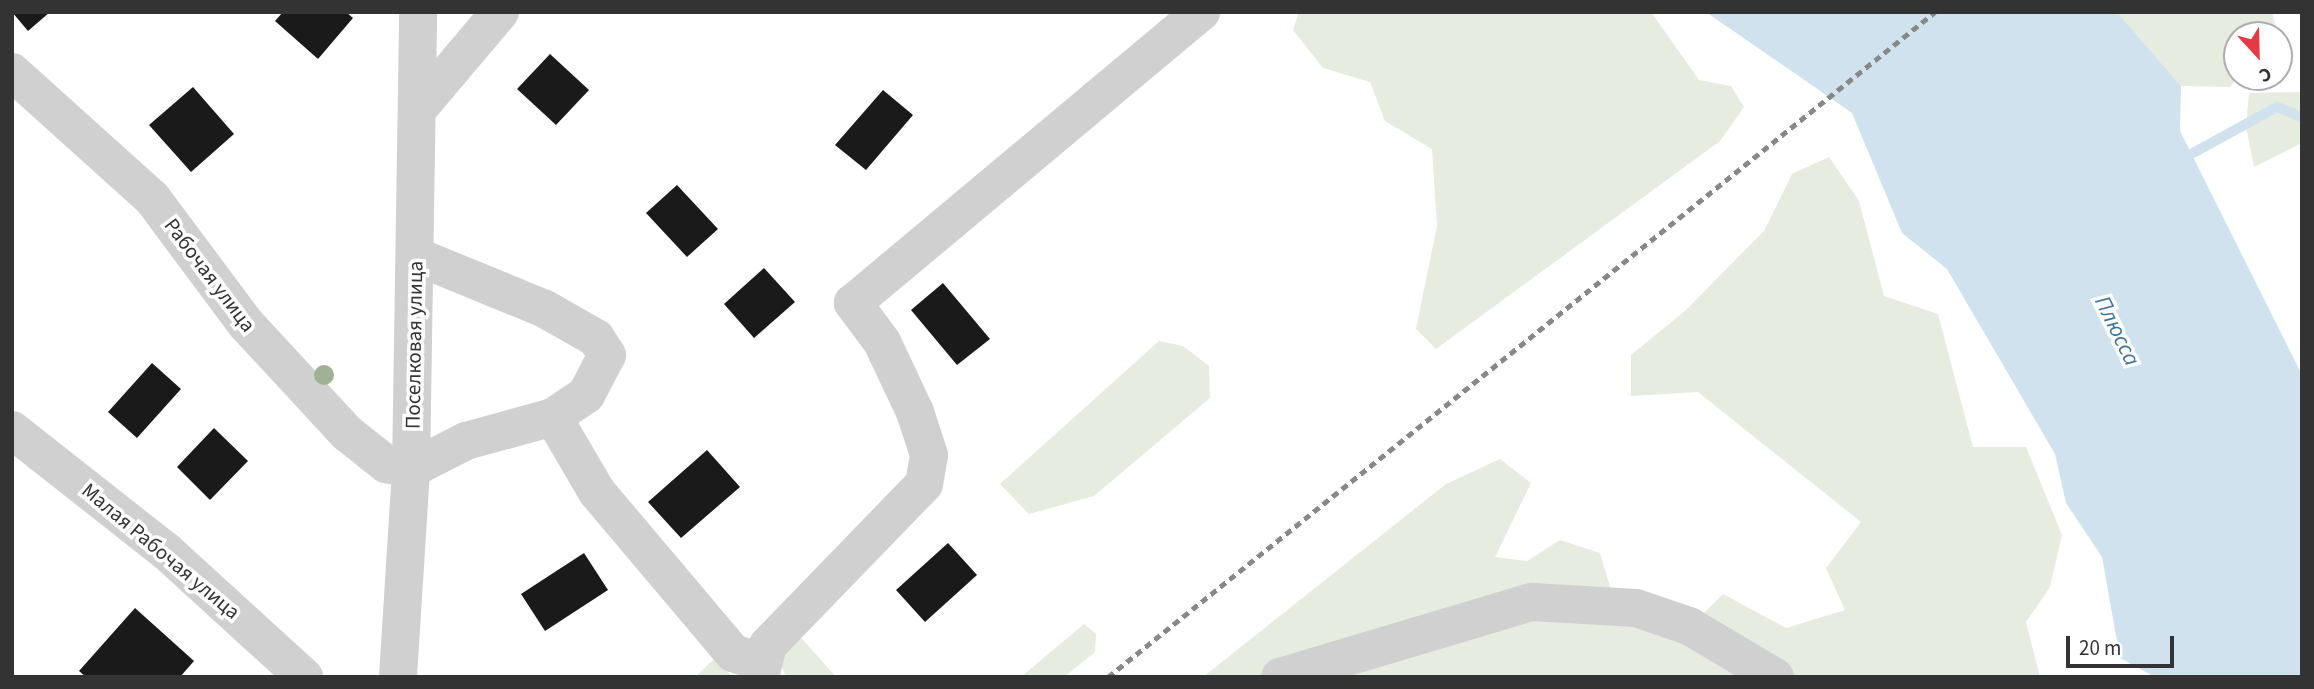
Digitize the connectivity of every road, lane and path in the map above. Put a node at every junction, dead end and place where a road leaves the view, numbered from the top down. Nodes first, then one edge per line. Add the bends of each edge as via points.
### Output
1 (418, 12) edge
2 (500, 12) edge
3 (1201, 12) edge
4 (20, 90) edge
5 (418, 108) junction
6 (416, 256) junction
7 (553, 417) junction
8 (12, 430) edge
9 (411, 469) junction
10 (760, 669) edge
11 (304, 677) edge
12 (398, 677) edge
13 (1280, 677) edge
14 (1774, 677) edge

1 - 5 street, Поселковая улица
2 - 5 street
3 - 10 street via 853,303 882,342 915,412 929,455 924,485
4 - 9 street, Рабочая улица via 152,198 246,324 347,433 386,464
5 - 6 street, Поселковая улица
6 - 7 street via 545,309 596,338 607,355 586,395
6 - 9 street, Поселковая улица
7 - 9 street via 466,441
7 - 10 street via 561,440 631,532 733,653
8 - 11 street, Малая Рабочая улица via 166,551
9 - 12 street, Поселковая улица
13 - 14 street via 1532,602 1636,608 1689,626

